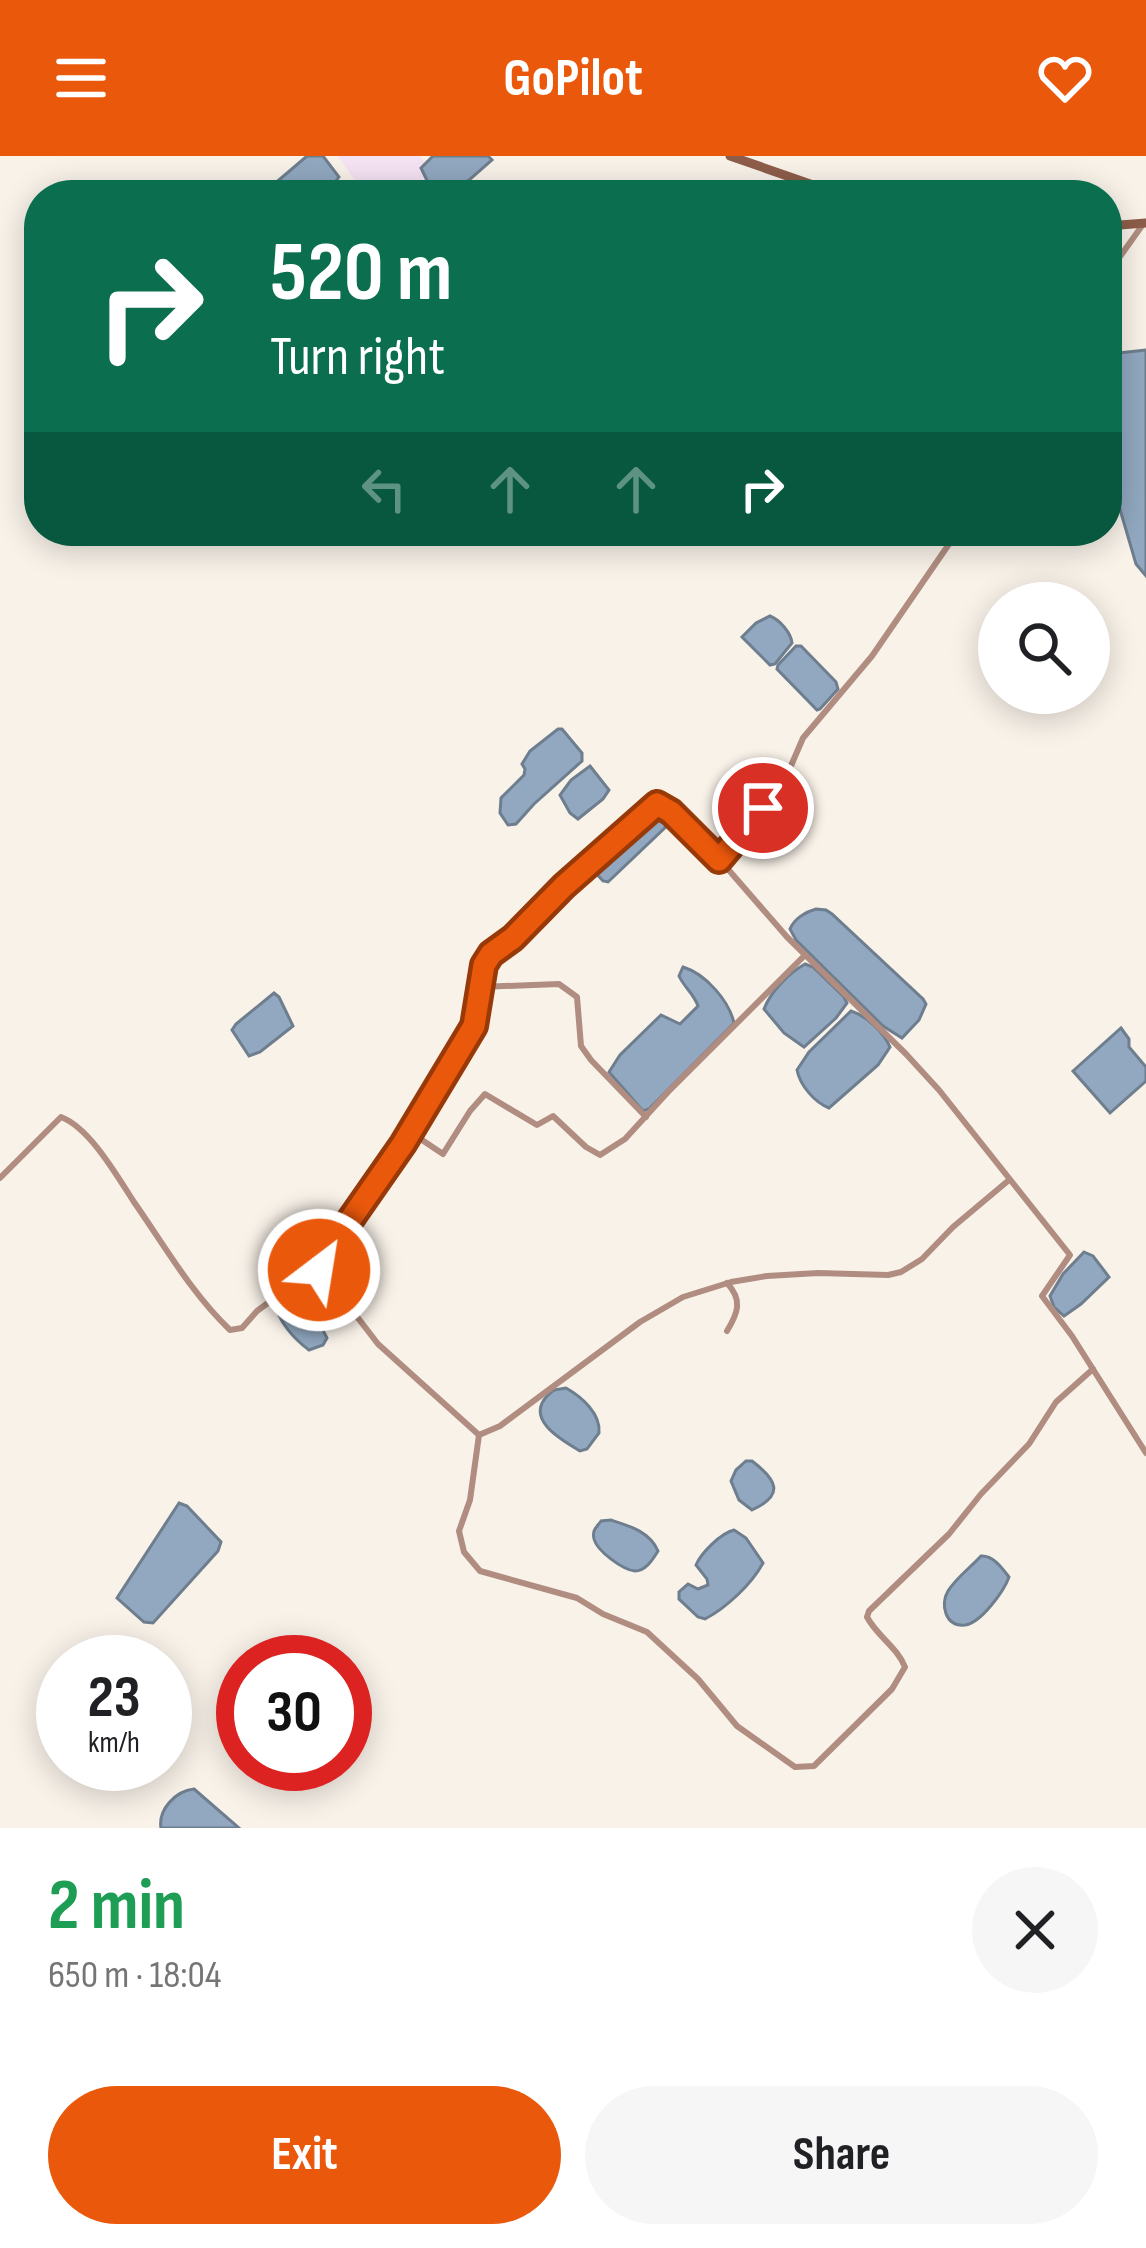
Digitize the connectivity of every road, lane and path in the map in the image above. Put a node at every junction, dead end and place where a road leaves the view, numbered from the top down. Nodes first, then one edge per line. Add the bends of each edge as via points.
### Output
1 (730, 156) edge
2 (799, 180) edge
3 (1145, 223) edge
4 (1122, 254) edge
5 (948, 546) edge
6 (719, 860) junction
7 (805, 955) junction
8 (480, 987) junction
9 (646, 1117) junction
10 (410, 1132) junction
11 (0, 1178) edge
12 (1009, 1180) junction
13 (318, 1266) junction
14 (727, 1283) junction
15 (727, 1331) dead end
16 (1094, 1370) junction
17 (479, 1435) junction
18 (1146, 1453) edge

1 - 2 main road
3 - 4 street
5 - 6 street via 803,738 784,782
6 - 7 street
6 - 8 street via 657,804 491,954
7 - 9 street
7 - 12 street via 939,1090
8 - 9 street via 559,984 577,997 581,1046
8 - 10 street via 474,1026
9 - 10 street via 600,1155 553,1116 537,1125 485,1094 443,1154
10 - 13 street
11 - 13 street via 68,1119 230,1330
12 - 14 street via 901,1272
12 - 16 street via 1070,1256 1042,1297
13 - 17 street via 378,1344
14 - 15 street via 739,1307
14 - 17 street via 640,1322
16 - 17 street via 1056,1402 949,1534 869,1610 872,1626 905,1667 814,1766 795,1767 737,1726 646,1632 577,1598 480,1571 459,1531
16 - 18 street

